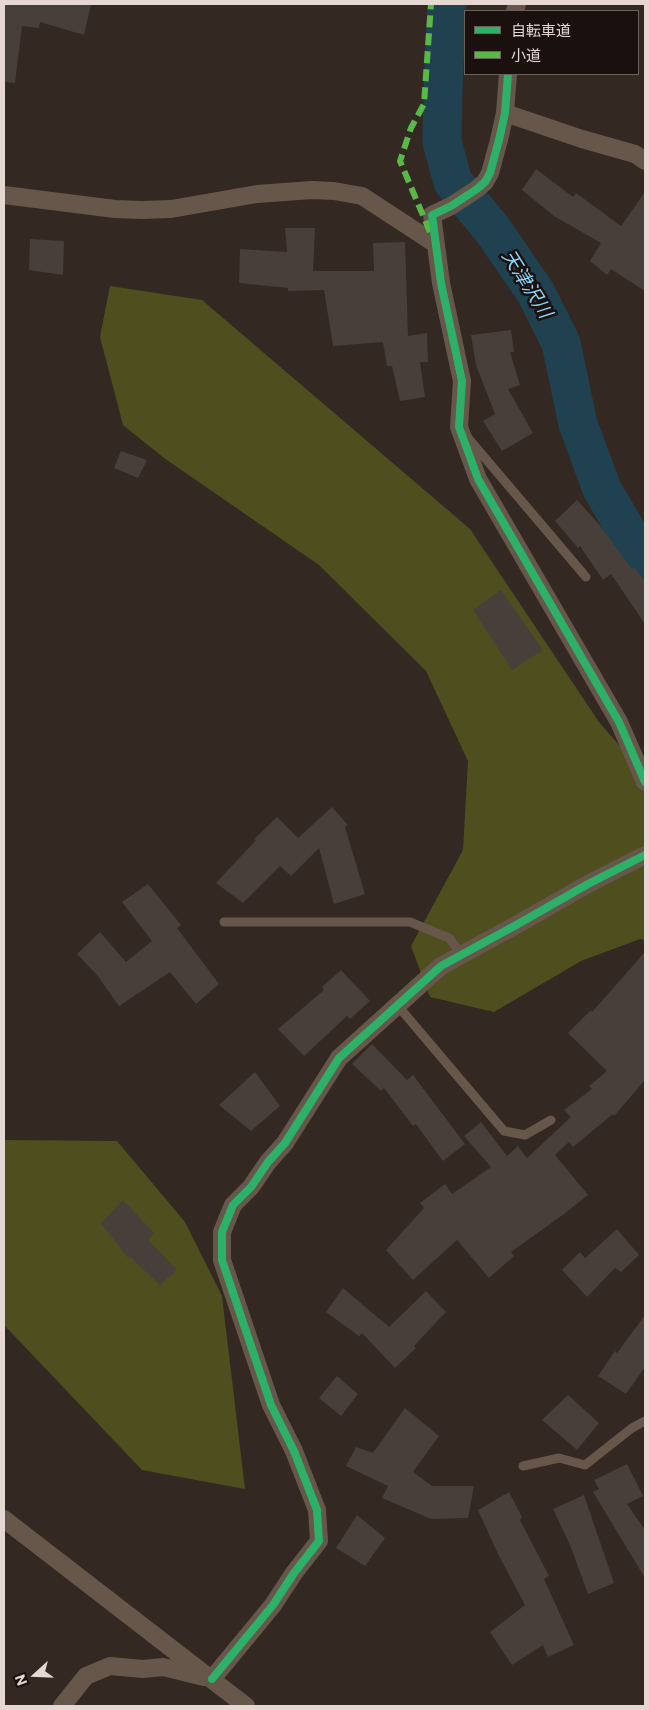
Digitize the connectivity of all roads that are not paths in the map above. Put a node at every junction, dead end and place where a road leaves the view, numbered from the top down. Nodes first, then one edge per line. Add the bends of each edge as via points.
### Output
1 (508, 75) edge
2 (505, 113) junction
3 (645, 161) edge
4 (4, 195) edge
5 (434, 243) junction
6 (459, 427) junction
7 (586, 577) dead end
8 (645, 782) edge
9 (645, 856) edge
10 (224, 922) dead end
11 (462, 955) junction
12 (398, 1006) junction
13 (551, 1120) dead end
14 (645, 1421) edge
15 (523, 1466) dead end
16 (4, 1519) edge
17 (212, 1679) junction
18 (62, 1706) edge
19 (246, 1706) edge

1 - 2 street
2 - 3 street via 635,154
2 - 5 street via 490,173 477,189 432,215
4 - 5 street via 142,210 171,209 257,194 334,191 362,196
5 - 6 street via 462,381
6 - 7 lane
6 - 8 street via 478,479 619,722
9 - 11 street
10 - 11 lane via 410,922 449,938
11 - 12 street via 441,966
12 - 13 lane via 504,1131 526,1135
12 - 17 street via 339,1058 285,1143 234,1205 222,1232 222,1260 271,1405 294,1451 317,1510 319,1541 273,1605
14 - 15 lane via 585,1465 559,1458
16 - 17 street
17 - 18 street via 163,1667 110,1666 86,1676
17 - 19 street

